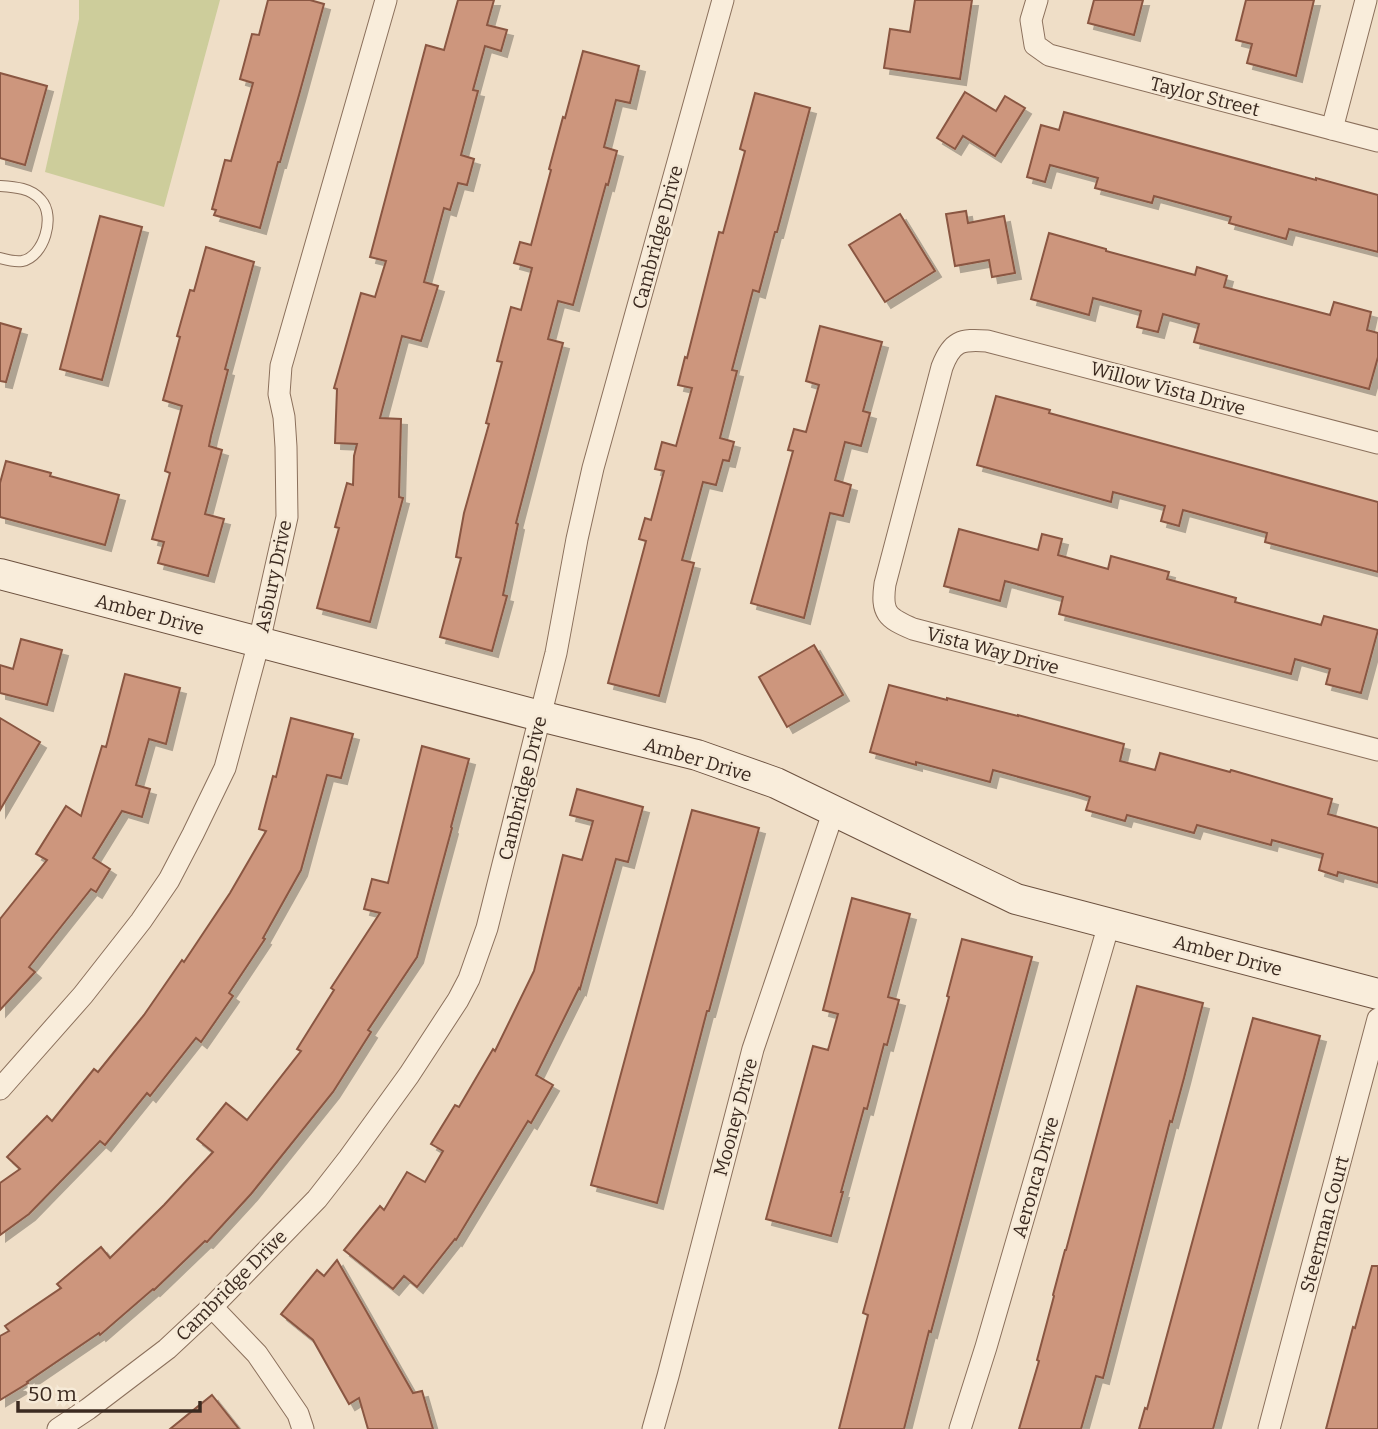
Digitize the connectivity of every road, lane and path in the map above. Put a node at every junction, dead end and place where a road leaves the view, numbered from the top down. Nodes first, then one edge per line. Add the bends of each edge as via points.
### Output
1 (386, 0) edge
2 (723, 0) edge
3 (1037, 0) edge
4 (1366, 0) edge
5 (1332, 129) junction
6 (1378, 141) edge
7 (0, 186) edge
8 (0, 258) edge
9 (958, 343) joint
10 (1378, 443) edge
11 (0, 574) edge
12 (259, 642) junction
13 (540, 716) junction
14 (1378, 750) edge
15 (835, 810) junction
16 (1109, 924) junction
17 (1378, 994) edge
18 (1378, 1019) edge
19 (0, 1089) edge
20 (212, 1307) junction
21 (58, 1429) edge
22 (303, 1429) edge
23 (653, 1429) edge
24 (960, 1429) edge
25 (1269, 1429) edge

1 - 12 street, Asbury Drive via 281,366 287,517
2 - 13 street, Cambridge Drive via 593,468
3 - 5 street, Taylor Street via 1031,20 1035,45 1048,55
4 - 5 street
5 - 6 street, Taylor Street
7 - 8 lane via 31,192 43,201 48,213 41,247 34,255 24,261
9 - 10 street, Willow Vista Drive via 987,341
9 - 14 street, Vista Way Drive via 942,367 886,584 883,600 893,621
11 - 12 street, Amber Drive
12 - 13 street, Amber Drive
12 - 19 street, Asbury Drive via 225,768 169,880 83,995
13 - 15 street, Amber Drive via 697,755
13 - 20 street, Cambridge Drive via 487,928 458,1000 410,1075 317,1199
15 - 16 street, Amber Drive via 1016,899
15 - 23 street, Mooney Drive via 753,1049
16 - 17 street, Amber Drive
16 - 24 street, Aeronca Drive
18 - 25 street, Steerman Court
20 - 21 street, Cambridge Drive via 167,1349
20 - 22 street via 257,1354 298,1414

